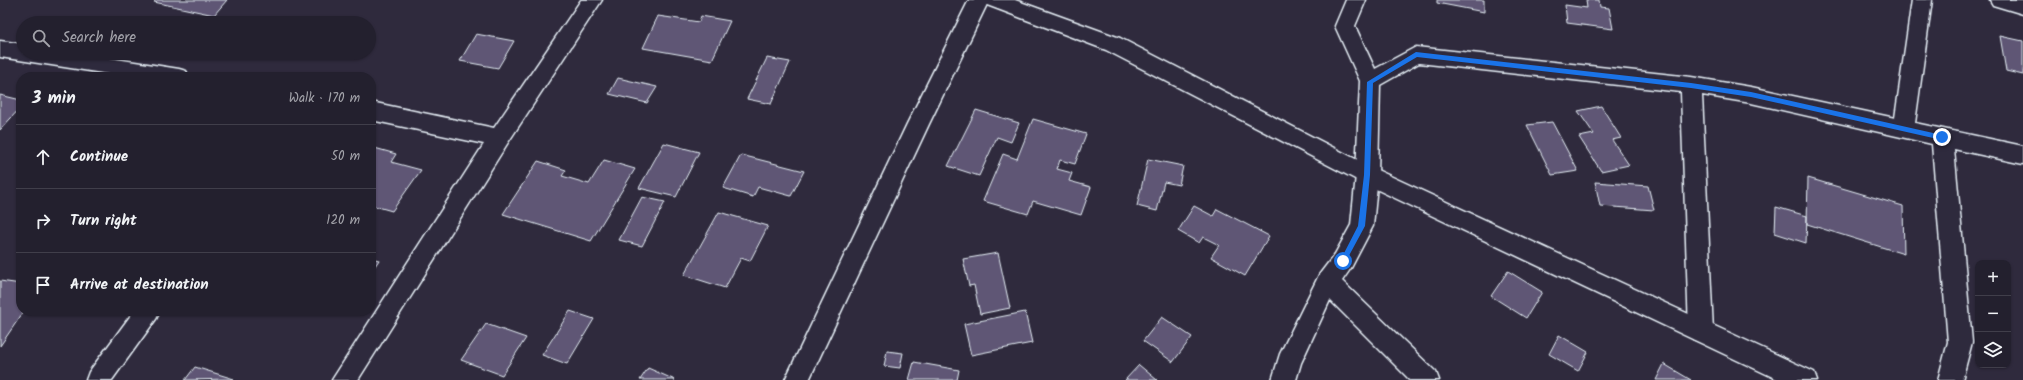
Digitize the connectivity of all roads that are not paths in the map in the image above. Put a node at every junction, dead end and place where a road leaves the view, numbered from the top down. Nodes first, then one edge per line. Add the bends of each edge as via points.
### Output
1 (592, 0) edge
2 (979, 0) edge
3 (994, 0) edge
4 (1356, 0) edge
5 (1922, 0) edge
6 (2000, 0) edge
7 (2023, 7) edge
8 (0, 49) edge
9 (16, 51) edge
10 (71, 60) edge
11 (147, 72) edge
12 (1370, 82) junction
13 (1691, 85) junction
14 (376, 112) edge
15 (1904, 128) junction
16 (1942, 137) junction
17 (499, 138) junction
18 (2023, 155) edge
19 (1367, 175) junction
20 (1327, 282) junction
21 (144, 316) edge
22 (1702, 331) junction
23 (98, 380) edge
24 (344, 380) edge
25 (797, 380) edge
26 (1284, 380) edge
27 (1427, 380) edge
28 (1805, 380) edge
29 (1950, 380) edge

1 - 17 street
2 - 25 street
3 - 19 street via 1113,44
4 - 12 street via 1345,26
5 - 15 street
6 - 7 street
8 - 9 street
10 - 11 street
12 - 13 street via 1416,55
12 - 19 street
13 - 15 street via 1751,95
13 - 22 street
14 - 17 street
15 - 16 street
16 - 18 street
16 - 29 street via 1960,342
17 - 24 street
19 - 20 street via 1362,226 1343,261
19 - 22 street
20 - 26 street via 1289,362
20 - 27 street
21 - 23 street
22 - 28 street

